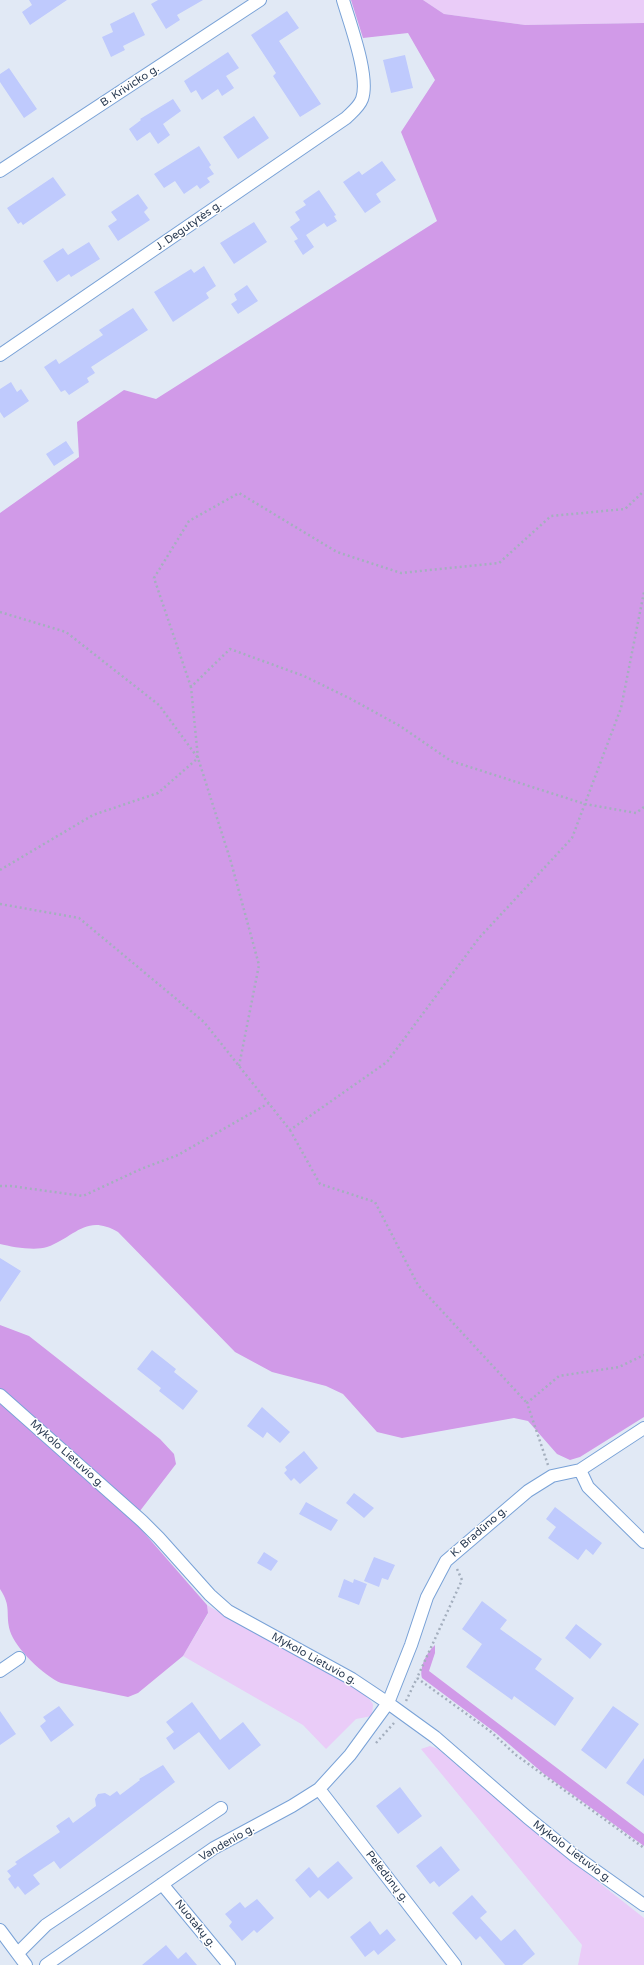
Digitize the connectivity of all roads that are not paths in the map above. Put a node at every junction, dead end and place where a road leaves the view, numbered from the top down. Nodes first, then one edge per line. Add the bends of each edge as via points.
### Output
1 (260, 0) edge
2 (343, 0) edge
3 (0, 171) edge
4 (0, 355) edge
5 (0, 1394) edge
6 (644, 1428) edge
7 (580, 1470) junction
8 (644, 1542) edge
9 (19, 1658) dead end
10 (0, 1671) edge
11 (388, 1703) junction
12 (319, 1789) junction
13 (221, 1808) dead end
14 (162, 1884) junction
15 (644, 1905) edge
16 (0, 1930) edge
17 (18, 1953) junction
18 (26, 1965) edge
19 (46, 1965) edge
20 (228, 1965) edge
21 (455, 1965) edge

1 - 3 street, B. Krivicko g.
2 - 4 street, J. Degutytės g. via 365,86 355,109 346,118
5 - 11 street, Mykolo Lietuvio g. via 142,1521 228,1611 352,1679
6 - 7 street, K. Bradūno g.
7 - 8 street via 588,1487
7 - 11 street, K. Bradūno g. via 552,1476 528,1491 446,1561 426,1597 411,1645
9 - 10 street
11 - 12 street, Vandenio g. via 350,1755
11 - 15 street, Mykolo Lietuvio g. via 435,1737 526,1817 575,1856
12 - 14 street, Vandenio g. via 214,1848
12 - 21 street, Pelėdūnų g.
13 - 17 street via 46,1925
14 - 19 street, Vandenio g.
14 - 20 street, Nuotakų g.
16 - 17 street
17 - 18 street

